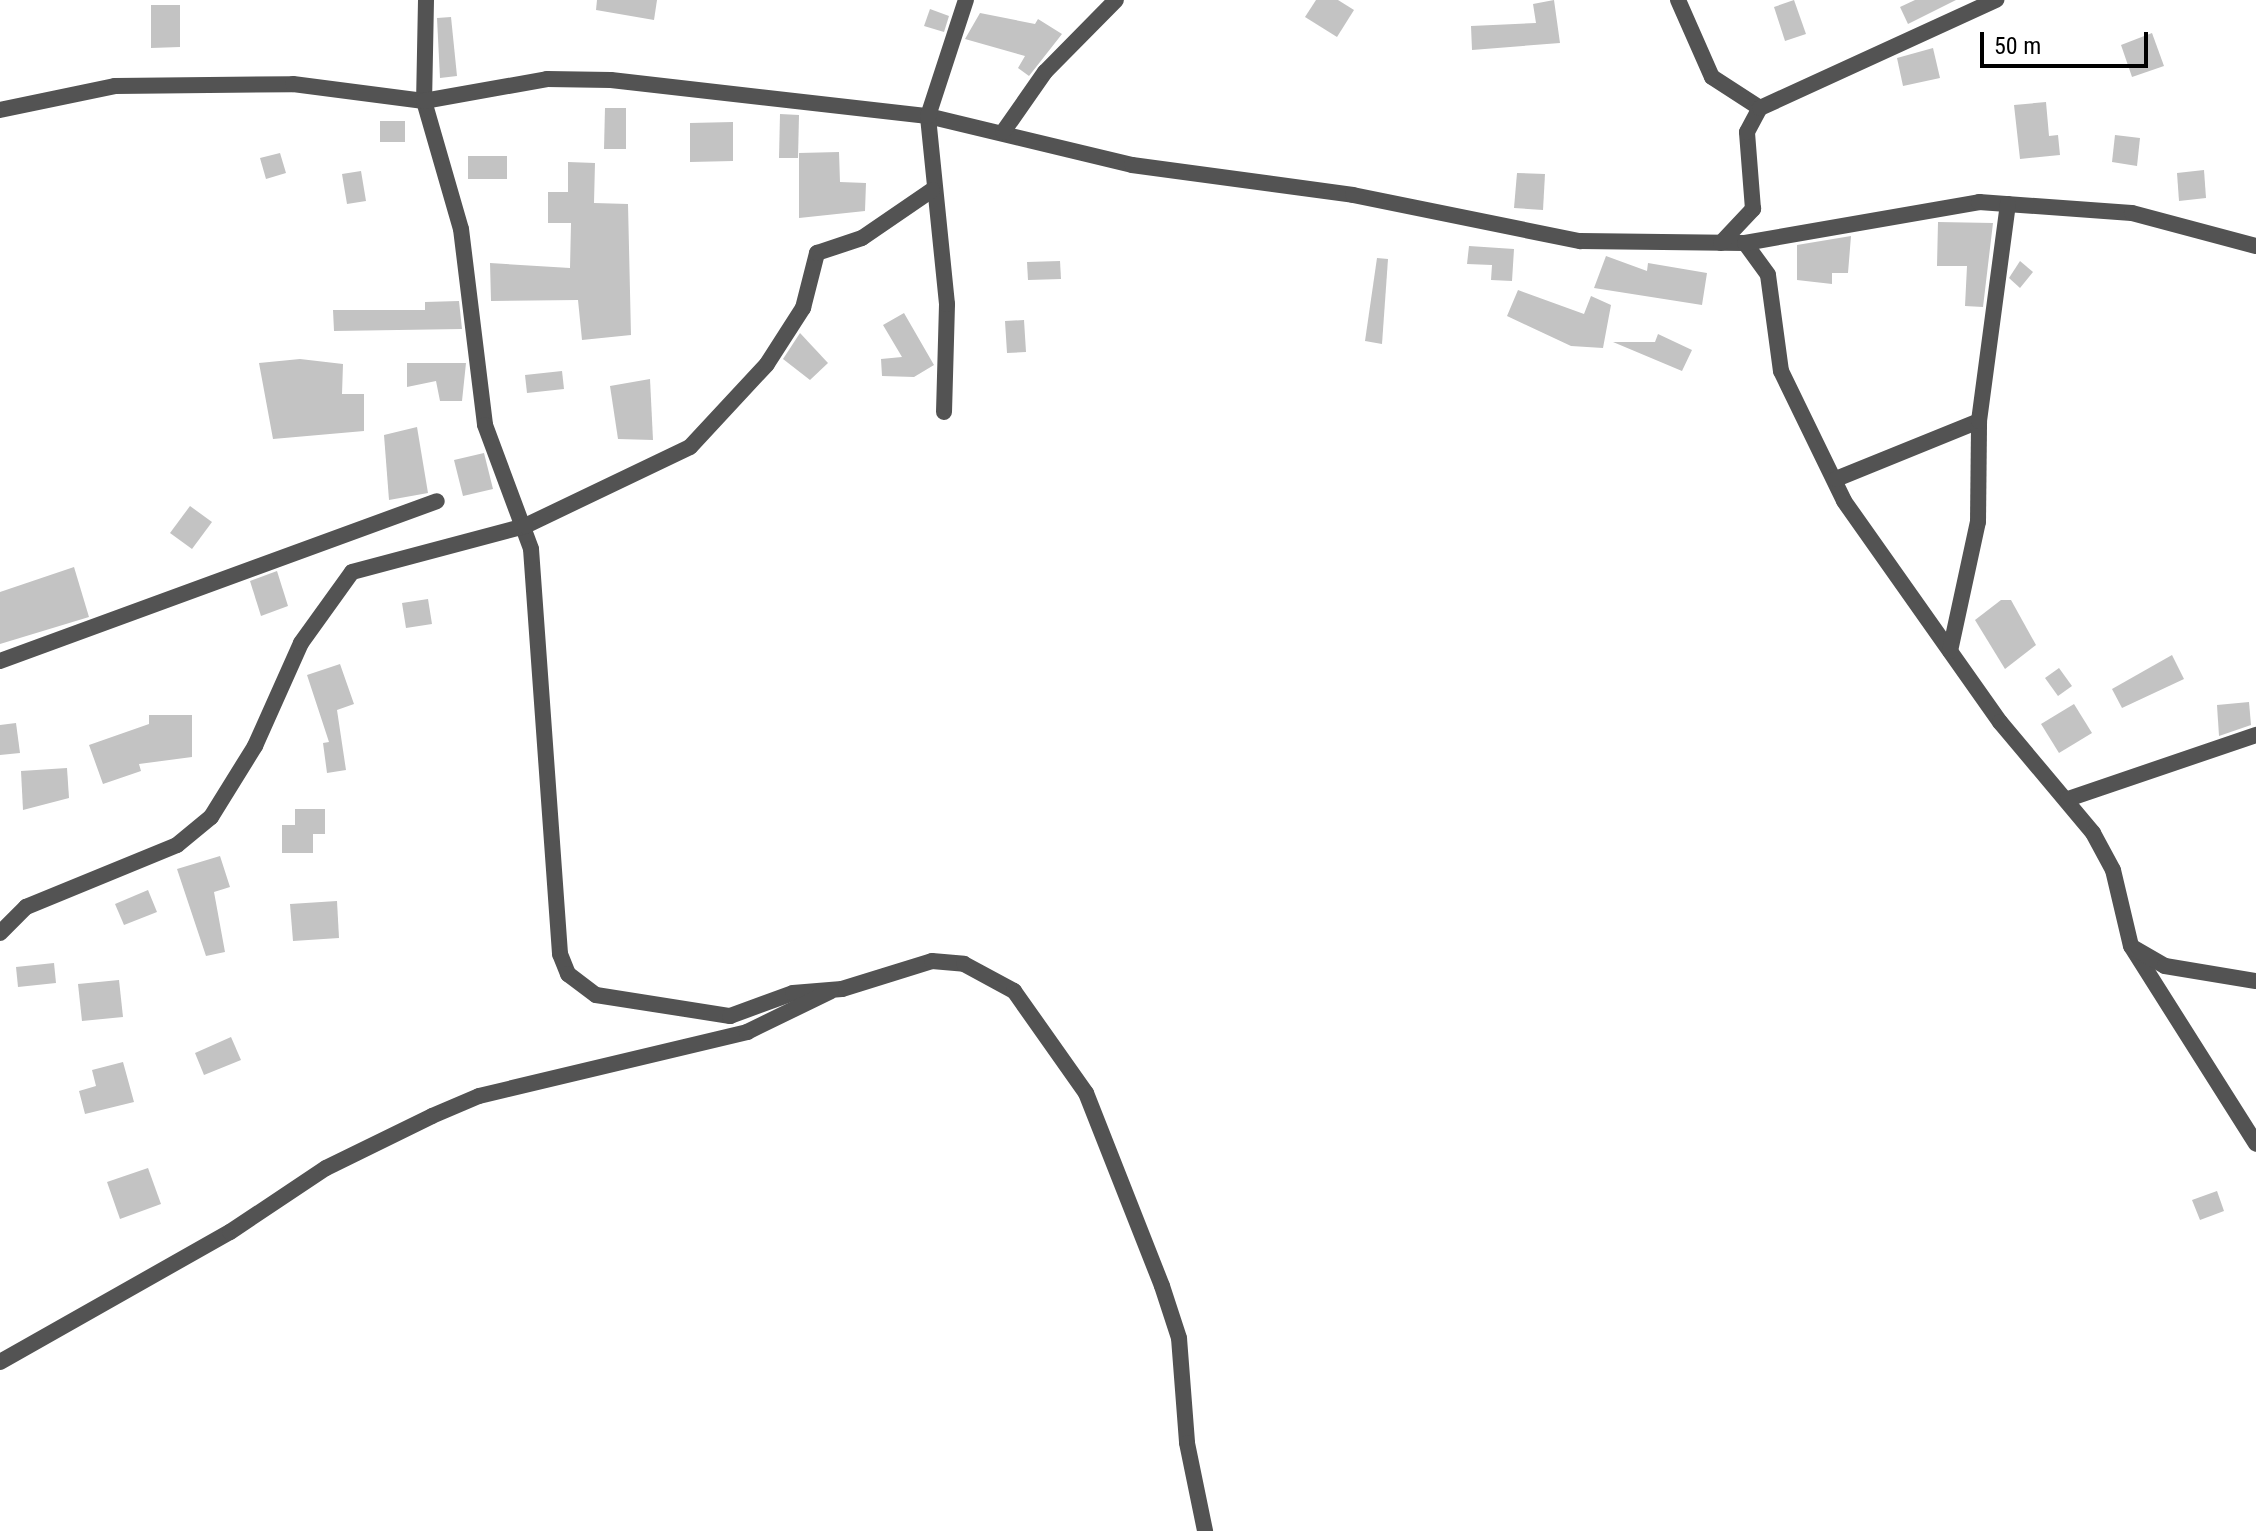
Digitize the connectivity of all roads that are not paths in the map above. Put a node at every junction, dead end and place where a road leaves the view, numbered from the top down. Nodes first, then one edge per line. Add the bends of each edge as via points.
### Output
1 (426, 0) edge
2 (966, 0) edge
3 (1116, 0) edge
4 (1678, 0) edge
5 (1996, 0) edge
6 (424, 101) junction
7 (1760, 108) junction
8 (0, 110) edge
9 (928, 116) junction
10 (1003, 132) junction
11 (932, 190) junction
12 (2008, 204) junction
13 (1721, 243) junction
14 (1745, 243) junction
15 (2256, 246) edge
16 (944, 412) dead end
17 (1979, 421) junction
18 (1836, 479) junction
19 (437, 501) dead end
20 (525, 526) junction
21 (1950, 651) junction
22 (0, 661) edge
23 (2256, 735) edge
24 (2068, 799) junction
25 (0, 933) edge
26 (2131, 946) junction
27 (2256, 981) edge
28 (832, 990) junction
29 (2256, 1144) edge
30 (0, 1362) edge
31 (1205, 1531) edge

1 - 6 street
2 - 9 street
3 - 10 street via 1045,72
4 - 7 street via 1712,77
5 - 7 street
6 - 8 street via 293,84 115,86
6 - 9 street via 581,78
6 - 20 street via 461,229 485,425
7 - 13 street via 1747,132 1753,209
9 - 10 street
9 - 11 street
10 - 13 street via 1132,165 1353,195 1580,241
11 - 16 street via 947,304
11 - 20 street via 862,238 817,253 803,308 767,364 690,447
12 - 14 street via 1893,212
12 - 15 street via 2132,213
12 - 17 street
13 - 14 street
14 - 18 street via 1768,275 1781,371
17 - 18 street
17 - 21 street via 1978,522
18 - 21 street
19 - 22 street
20 - 25 street via 352,572 301,643 255,746 211,817 177,845 26,907
20 - 28 street via 560,954 568,974 596,995 730,1016 799,991
21 - 24 street
23 - 24 street
24 - 26 street via 2113,870
26 - 27 street via 2165,966
26 - 29 street
28 - 30 street via 747,1032 479,1096 432,1116 326,1168 230,1232
28 - 31 street via 955,961 1027,1003 1091,1103 1162,1286 1179,1338 1187,1443

